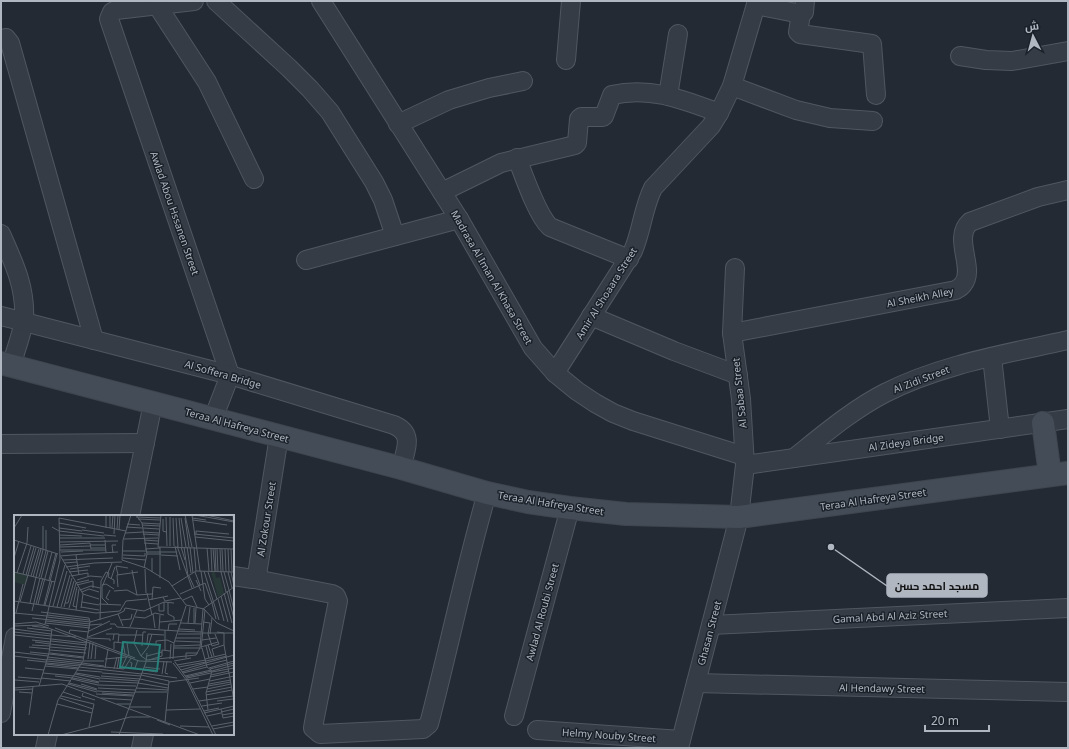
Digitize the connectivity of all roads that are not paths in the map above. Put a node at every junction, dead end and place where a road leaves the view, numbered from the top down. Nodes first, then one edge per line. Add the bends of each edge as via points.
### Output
1 (194, 1) edge
2 (216, 1) edge
3 (321, 1) edge
4 (571, 1) edge
5 (756, 3) edge
6 (157, 5) junction
7 (803, 7) edge
8 (678, 34) dead end
9 (1, 39) edge
10 (1068, 51) edge
11 (960, 56) dead end
12 (566, 60) dead end
13 (523, 81) dead end
14 (732, 86) junction
15 (876, 95) dead end
16 (668, 96) junction
17 (719, 114) junction
18 (873, 121) dead end
19 (398, 124) junction
20 (517, 158) junction
21 (254, 179) dead end
22 (1068, 190) edge
23 (442, 192) junction
24 (459, 219) junction
25 (1, 234) edge
26 (395, 236) junction
27 (629, 259) junction
28 (306, 260) dead end
29 (735, 268) dead end
30 (1, 316) edge
31 (591, 316) junction
32 (24, 321) junction
33 (732, 333) junction
34 (94, 340) junction
35 (1068, 340) edge
36 (992, 357) junction
37 (6, 364) edge
38 (555, 373) junction
39 (230, 375) junction
40 (738, 375) junction
41 (153, 403) junction
42 (213, 418) junction
43 (1068, 419) edge
44 (1043, 423) junction
45 (1000, 429) junction
46 (279, 436) junction
47 (145, 443) junction
48 (1, 444) edge
49 (793, 458) junction
50 (744, 461) junction
51 (401, 468) junction
52 (1059, 474) edge
53 (487, 493) junction
54 (570, 508) junction
55 (130, 515) edge
56 (739, 517) junction
57 (234, 576) edge
58 (255, 579) junction
59 (1068, 608) edge
60 (711, 625) junction
61 (14, 642) edge
62 (696, 684) junction
63 (1068, 692) edge
64 (1, 713) edge
65 (514, 716) dead end
66 (537, 730) dead end
67 (48, 735) edge
68 (144, 735) edge
69 (680, 744) edge
70 (45, 748) edge
71 (141, 748) edge

1 - 6 street
2 - 26 street via 289,68 330,112 374,182
3 - 19 street, Madrasa Al Iman Al Khasa Street
4 - 12 street
5 - 7 street
5 - 14 street, Amir Al Shoaara Street
6 - 21 street via 207,82
6 - 39 street, Awlad Abou Hssanen Street via 116,10 110,15 110,23
7 - 15 street via 798,32 800,34 872,44
8 - 16 street
9 - 34 street via 6,38 10,43
10 - 11 street via 1012,61
13 - 19 street via 449,100
14 - 17 street, Amir Al Shoaara Street
14 - 18 street via 796,110 830,118
16 - 17 street
16 - 20 street via 650,93 612,95 603,117 581,116 578,119 575,145
17 - 27 street, Amir Al Shoaara Street via 711,126 653,188
19 - 23 street, Madrasa Al Iman Al Khasa Street
20 - 23 street via 501,163
20 - 27 street via 545,223
22 - 33 street, Al Sheikh Alley via 1038,197 965,226 963,234 967,278 956,290
23 - 24 street, Madrasa Al Iman Al Khasa Street
24 - 26 street
24 - 38 street, Madrasa Al Iman Al Khasa Street via 533,348
25 - 32 street via 20,280
26 - 28 street
27 - 31 street, Amir Al Shoaara Street
29 - 33 street, Al Sabaa Street
30 - 32 street, Al Soffera Bridge
31 - 38 street, Amir Al Shoaara Street
31 - 40 street
32 - 34 street, Al Soffera Bridge
32 - 37 street
33 - 40 street, Al Sabaa Street
34 - 39 street, Al Soffera Bridge
35 - 36 street, Al Zidi Street
36 - 45 street
36 - 49 street, Al Zidi Street via 926,375 885,393 852,413
37 - 41 street, Teraa Al Hafreya Street
38 - 50 street, Madrasa Al Iman Al Khasa Street via 577,391 613,413
39 - 42 street
39 - 51 street, Al Soffera Bridge via 401,428 408,442
40 - 50 street, Al Sabaa Street
41 - 42 street, Teraa Al Hafreya Street
41 - 47 street
42 - 46 street, Teraa Al Hafreya Street
43 - 44 street, Al Zideya Bridge
44 - 45 street, Al Zideya Bridge
44 - 52 street
45 - 49 street, Al Zideya Bridge
46 - 51 street, Teraa Al Hafreya Street
46 - 58 street, Al Zokour Street
47 - 48 street
47 - 55 street
49 - 50 street, Al Zideya Bridge
50 - 56 street, Al Sabaa Street
51 - 53 street, Teraa Al Hafreya Street
52 - 56 street, Teraa Al Hafreya Street
53 - 54 street, Teraa Al Hafreya Street
53 - 58 street via 471,548 429,724 423,729 320,734 316,732 313,728 314,722 338,601 332,594
54 - 56 street, Teraa Al Hafreya Street via 626,514
54 - 65 street, Awlad Al Roubi Street
56 - 60 street, Ghasan Street
57 - 58 street
59 - 60 street, Gamal Abd Al Aziz Street
60 - 62 street, Ghasan Street
61 - 64 street
62 - 63 street, Al Hendawy Street
62 - 69 street, Ghasan Street
66 - 69 street, Helmy Nouby Street
67 - 70 street
68 - 71 street

